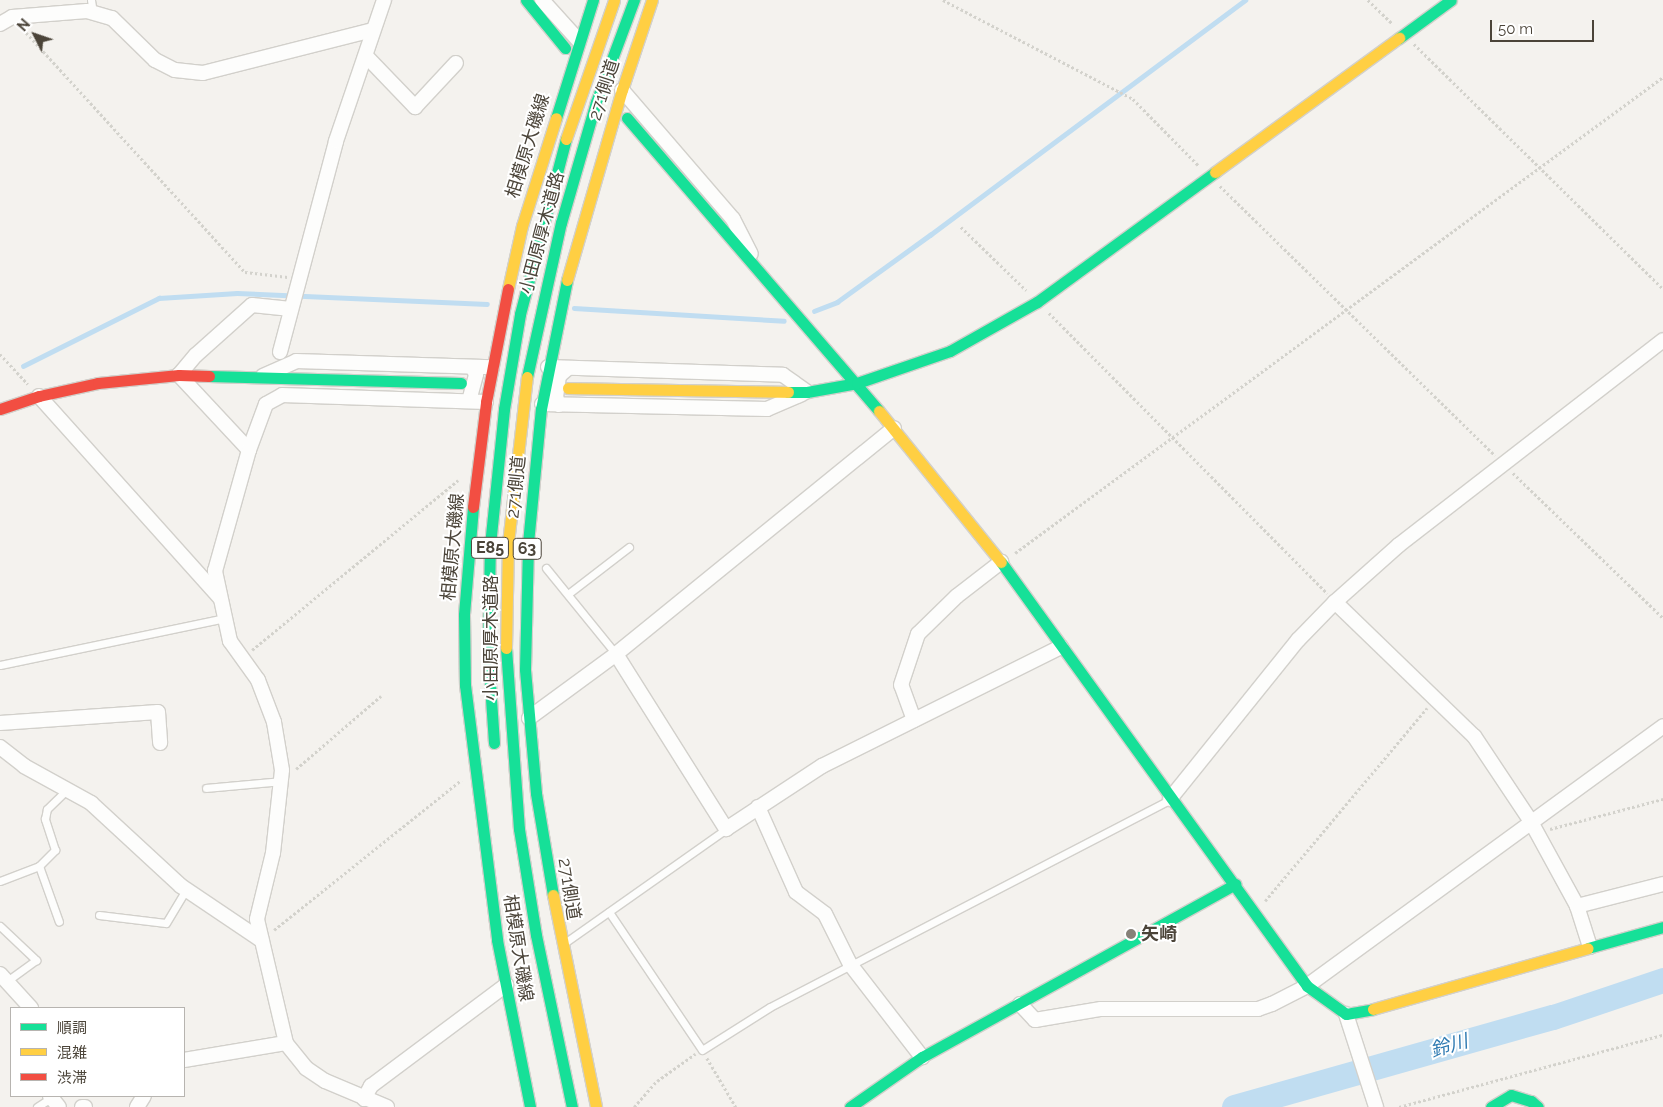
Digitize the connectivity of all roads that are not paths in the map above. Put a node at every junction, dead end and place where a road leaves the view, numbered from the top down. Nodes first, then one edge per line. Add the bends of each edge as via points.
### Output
1 (384, 0) edge
2 (526, 0) edge
3 (542, 0) edge
4 (593, 0) edge
5 (614, 0) edge
6 (634, 0) edge
7 (652, 0) edge
8 (1451, 0) edge
9 (92, 7) edge
10 (6, 20) edge
11 (373, 30) junction
12 (579, 41) junction
13 (565, 48) dead end
14 (366, 56) junction
15 (456, 63) dead end
16 (622, 90) junction
17 (627, 118) dead end
18 (761, 271) junction
19 (292, 305) junction
20 (1663, 340) edge
21 (280, 352) dead end
22 (472, 367) junction
23 (492, 367) junction
24 (548, 367) junction
25 (568, 368) junction
26 (179, 375) junction
27 (261, 378) junction
28 (857, 382) junction
29 (461, 384) dead end
30 (568, 388) dead end
31 (808, 392) junction
32 (39, 396) junction
33 (469, 401) junction
34 (486, 402) junction
35 (542, 404) junction
36 (559, 404) junction
37 (0, 409) edge
38 (894, 428) junction
39 (249, 450) junction
40 (629, 547) dead end
41 (1001, 562) junction
42 (546, 568) dead end
43 (568, 594) junction
44 (221, 598) junction
45 (1335, 602) junction
46 (225, 618) junction
47 (1061, 647) junction
48 (616, 654) junction
49 (0, 665) edge
50 (529, 718) junction
51 (914, 720) junction
52 (0, 723) edge
53 (1663, 726) edge
54 (160, 743) dead end
55 (0, 747) edge
56 (495, 754) dead end
57 (282, 781) junction
58 (206, 788) dead end
59 (68, 789) junction
60 (1170, 799) junction
61 (758, 807) junction
62 (1530, 820) junction
63 (726, 829) junction
64 (39, 866) junction
65 (0, 881) edge
66 (1235, 884) junction
67 (1663, 884) edge
68 (186, 890) junction
69 (1577, 906) junction
70 (609, 912) junction
71 (99, 914) dead end
72 (59, 922) dead end
73 (0, 926) edge
74 (1663, 927) edge
75 (261, 940) junction
76 (561, 946) junction
77 (1590, 947) junction
78 (850, 964) junction
79 (3, 978) edge
80 (506, 985) junction
81 (1307, 986) junction
82 (1020, 1004) junction
83 (30, 1007) edge
84 (1346, 1014) junction
85 (286, 1043) junction
86 (922, 1057) junction
87 (185, 1060) edge
88 (53, 1100) edge
89 (364, 1100) junction
90 (38, 1107) edge
91 (387, 1107) edge
92 (530, 1107) edge
93 (572, 1107) edge
94 (596, 1107) edge
95 (850, 1107) edge
96 (1376, 1107) edge
97 (1490, 1107) edge
98 (1538, 1107) edge

1 - 11 street
2 - 13 main road
3 - 12 street
4 - 12 main road, 相模原大磯線
5 - 56 main road, 小田原厚木道路 / E85 via 578,98 543,221 520,314 504,409 490,545 488,654
6 - 93 main road, 小田原厚木道路 / E85 via 596,102 539,314 521,414 508,543 506,650 519,829 536,935
7 - 16 main road, 271側道 / 63
8 - 28 main road via 1037,302 950,351
9 - 10 street
9 - 11 street via 112,18 155,60 175,70 203,73
11 - 14 street
12 - 23 main road, 相模原大磯線 via 522,226
14 - 15 street via 415,107
14 - 19 street via 336,141
16 - 18 street via 733,219
16 - 24 main road, 271側道 / 63 via 576,246
17 - 18 main road
18 - 28 main road
19 - 21 street
19 - 26 street via 252,305 196,355
20 - 45 street via 1399,545
22 - 23 street
22 - 27 street via 296,361
22 - 33 street via 476,374
23 - 34 main road, 相模原大磯線
24 - 25 street
24 - 35 main road, 271側道 / 63
25 - 31 street via 783,375
25 - 36 street via 559,376 556,397
26 - 27 main road
26 - 32 main road via 98,383
26 - 39 street
27 - 29 main road
28 - 31 main road
28 - 38 main road
30 - 31 main road
31 - 36 street via 766,409
32 - 37 main road
32 - 44 street
33 - 34 street
33 - 39 street via 282,395 266,404
34 - 80 main road, 相模原大磯線 via 468,544 465,685
35 - 36 street
35 - 50 main road, 271側道 / 63 via 524,608
38 - 41 main road
38 - 48 street
39 - 44 street via 215,571
40 - 43 lane
41 - 47 main road
41 - 51 street via 956,596 918,634 901,685
42 - 43 lane
43 - 48 lane
44 - 46 street
45 - 60 street via 1298,640
45 - 62 street via 1474,736
46 - 49 lane
46 - 57 street via 230,641 258,680 274,722
47 - 51 street
47 - 60 main road
48 - 50 street
48 - 63 street
50 - 76 main road, 271側道 / 63 via 536,793
51 - 61 street via 822,766
52 - 54 street via 158,712
53 - 62 street
55 - 59 street via 24,766
57 - 58 lane
57 - 75 street via 273,853 257,919
59 - 64 lane via 47,809 45,819 55,850
59 - 68 street via 91,803
60 - 66 main road
60 - 78 lane
61 - 63 street
61 - 78 street via 788,880 796,892 825,914
62 - 69 street
62 - 81 street
63 - 70 lane
64 - 65 lane
64 - 72 lane
66 - 81 main road
66 - 82 main road
67 - 69 street
68 - 71 lane via 166,923
68 - 75 street
69 - 77 street
70 - 76 lane
70 - 78 lane via 702,1050 770,1007
73 - 79 lane via 36,960
74 - 77 main road
75 - 85 street
76 - 94 main road, 271側道 / 63
77 - 84 main road
78 - 86 street
79 - 83 street
80 - 89 street via 371,1086
80 - 92 main road, 相模原大磯線
81 - 82 street via 1258,1009 1101,1009 1035,1020
81 - 84 main road
82 - 86 main road
84 - 96 street
85 - 87 street
85 - 89 street via 306,1068 324,1081
86 - 95 main road
88 - 90 lane
89 - 91 street
97 - 98 main road via 1511,1095 1531,1100

